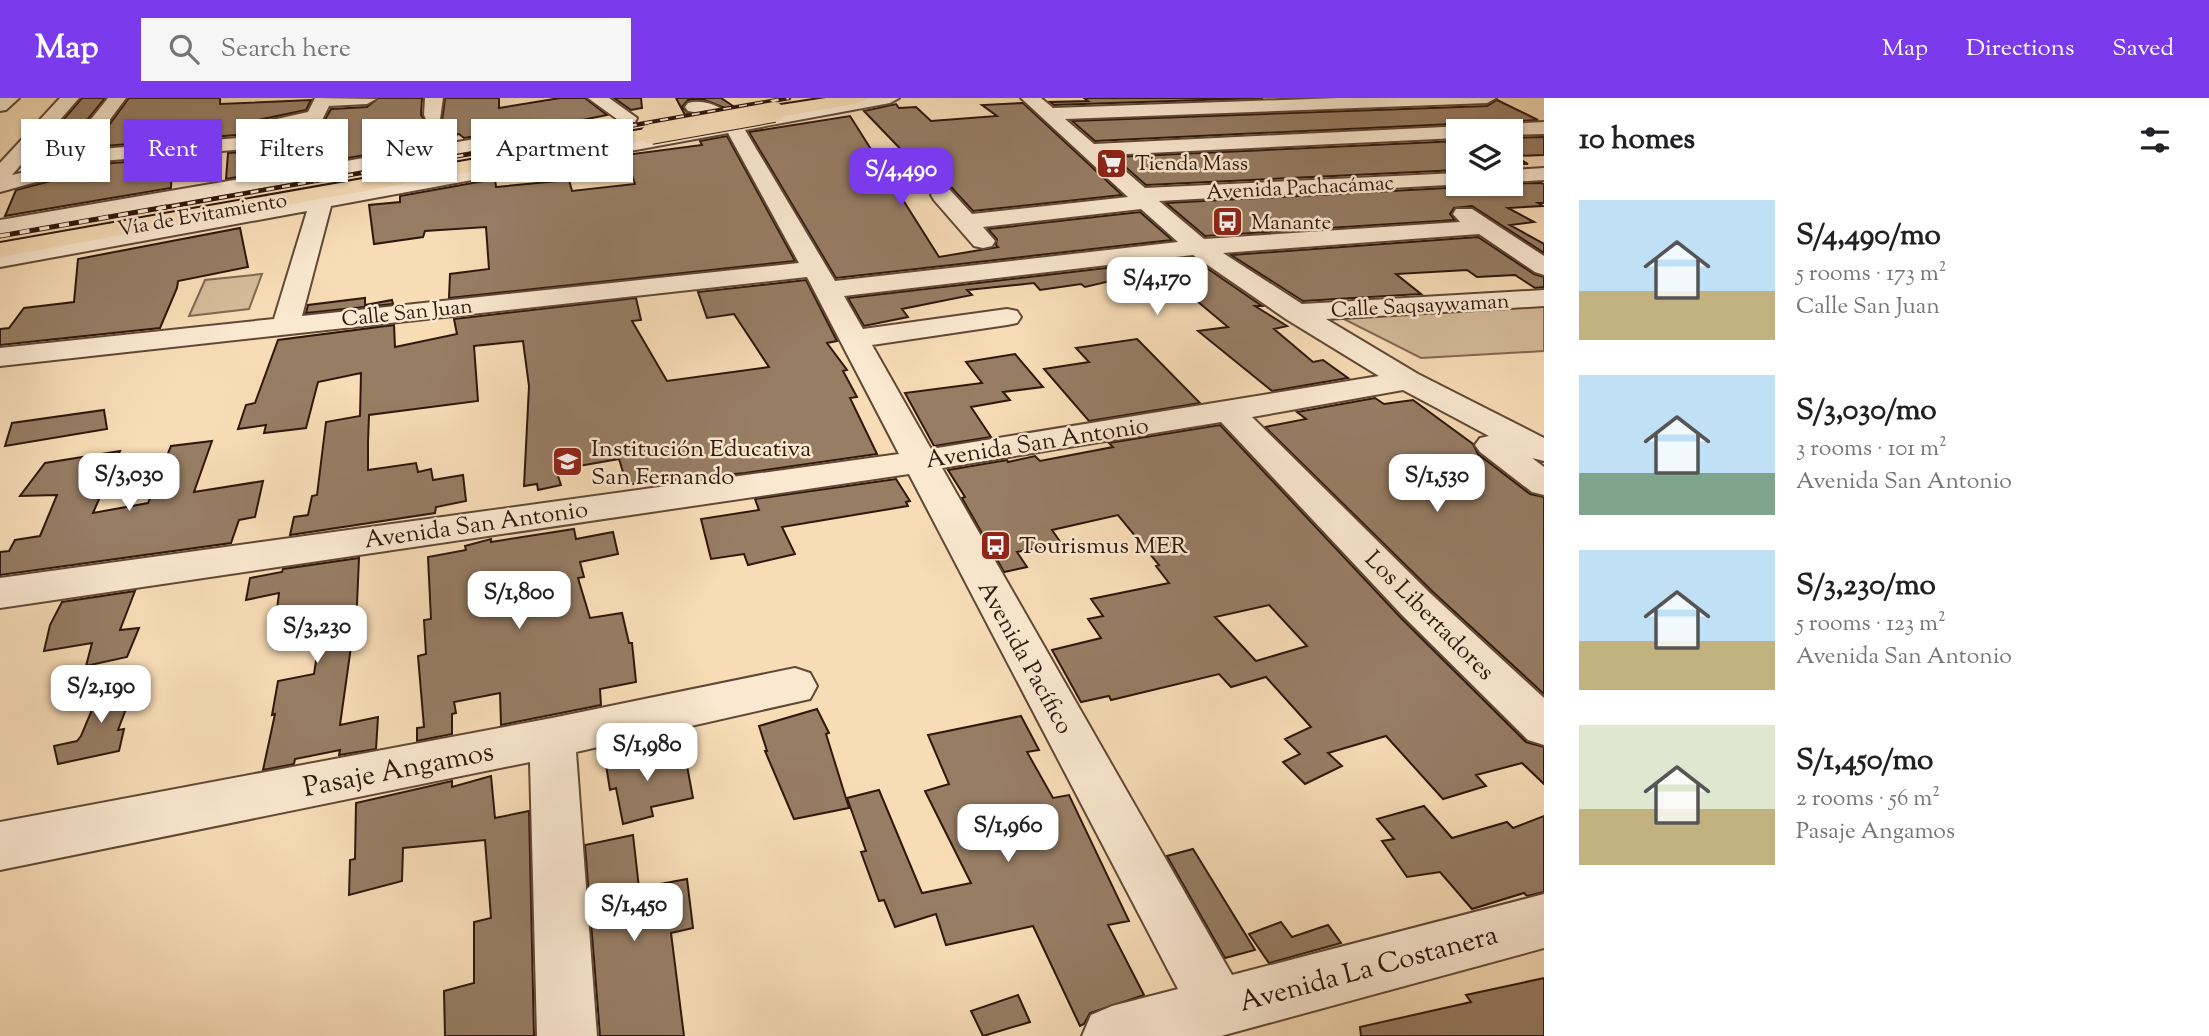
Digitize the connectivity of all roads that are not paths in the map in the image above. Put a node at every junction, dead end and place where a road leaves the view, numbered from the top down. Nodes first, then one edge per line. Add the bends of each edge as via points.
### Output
1 (10, 98) edge
2 (70, 98) edge
3 (117, 98) edge
4 (597, 98) edge
5 (819, 98) edge
6 (859, 98) edge
7 (890, 98) edge
8 (1030, 98) edge
9 (366, 99) edge
10 (323, 100) edge
11 (1493, 100) edge
12 (1287, 101) edge
13 (0, 106) edge
14 (771, 110) junction
15 (1523, 112) dead end
16 (731, 113) junction
17 (1048, 114) junction
18 (101, 119) edge
19 (302, 119) edge
20 (1544, 122) edge
21 (641, 127) junction
22 (1544, 128) edge
23 (1523, 129) edge
24 (1446, 133) edge
25 (1342, 137) junction
26 (236, 144) edge
27 (1090, 150) junction
28 (110, 155) edge
29 (348, 169) edge
30 (0, 176) edge
31 (1523, 176) edge
32 (1542, 176) edge
33 (21, 180) edge
34 (1446, 180) edge
35 (1412, 181) junction
36 (259, 182) edge
37 (0, 185) edge
38 (942, 195) dead end
39 (1145, 198) junction
40 (321, 201) junction
41 (966, 222) junction
42 (0, 226) edge
43 (1484, 227) junction
44 (0, 242) edge
45 (1198, 247) junction
46 (0, 250) edge
47 (0, 260) edge
48 (1544, 267) edge
49 (1009, 268) junction
50 (821, 279) junction
51 (1544, 298) edge
52 (1296, 313) junction
53 (1007, 317) dead end
54 (286, 326) junction
55 (854, 339) junction
56 (0, 357) edge
57 (1407, 380) junction
58 (1230, 413) junction
59 (1544, 451) edge
60 (918, 460) junction
61 (1544, 484) edge
62 (0, 593) edge
63 (795, 686) dead end
64 (1544, 726) edge
65 (552, 738) junction
66 (0, 846) edge
67 (1544, 921) edge
68 (1218, 1006) junction
69 (567, 1036) edge
70 (1112, 1036) edge

1 - 13 street
2 - 30 street
3 - 18 street
4 - 21 street
5 - 14 highway, Vía de Evitamiento
6 - 14 highway, Vía de Evitamiento
7 - 16 street
8 - 17 street
9 - 10 street
10 - 19 street via 315,116
11 - 12 street
12 - 17 street
12 - 25 street
14 - 21 highway, Vía de Evitamiento, bridge
15 - 20 street
16 - 21 street via 694,107
16 - 40 street
16 - 50 street, Avenida Pacífico
17 - 27 street
21 - 29 street
21 - 44 highway, Vía de Evitamiento
21 - 46 highway, Vía de Evitamiento
22 - 23 street
24 - 25 street
25 - 27 street
25 - 35 street
26 - 28 street
27 - 39 street
31 - 32 street
33 - 37 street
34 - 35 street, Avenida Pachacámac
35 - 39 street, Avenida Pachacámac
35 - 43 street
36 - 42 street
38 - 41 street
39 - 41 street, Avenida Pachacámac
39 - 45 street
40 - 47 street
40 - 54 street
41 - 49 street
43 - 45 street, Calle San Juan
43 - 48 street
45 - 49 street, Calle San Juan
45 - 52 street
49 - 50 street, Calle San Juan
50 - 54 street, Calle San Juan
50 - 55 street, Avenida Pacífico
51 - 52 street, Calle Saqsaywaman
52 - 57 street
53 - 55 street
54 - 56 street, Calle San Juan
55 - 60 street, Avenida Pacífico
57 - 58 street, Avenida San Antonio
57 - 59 street
57 - 61 street
58 - 60 street, Avenida San Antonio
58 - 64 street, Los Libertadores via 1417,605
60 - 62 street, Avenida San Antonio
60 - 68 street, Avenida Pacífico
63 - 65 street, Pasaje Angamos
65 - 66 street, Pasaje Angamos
65 - 69 street
67 - 68 street, Avenida La Costanera
68 - 70 street, Avenida La Costanera

